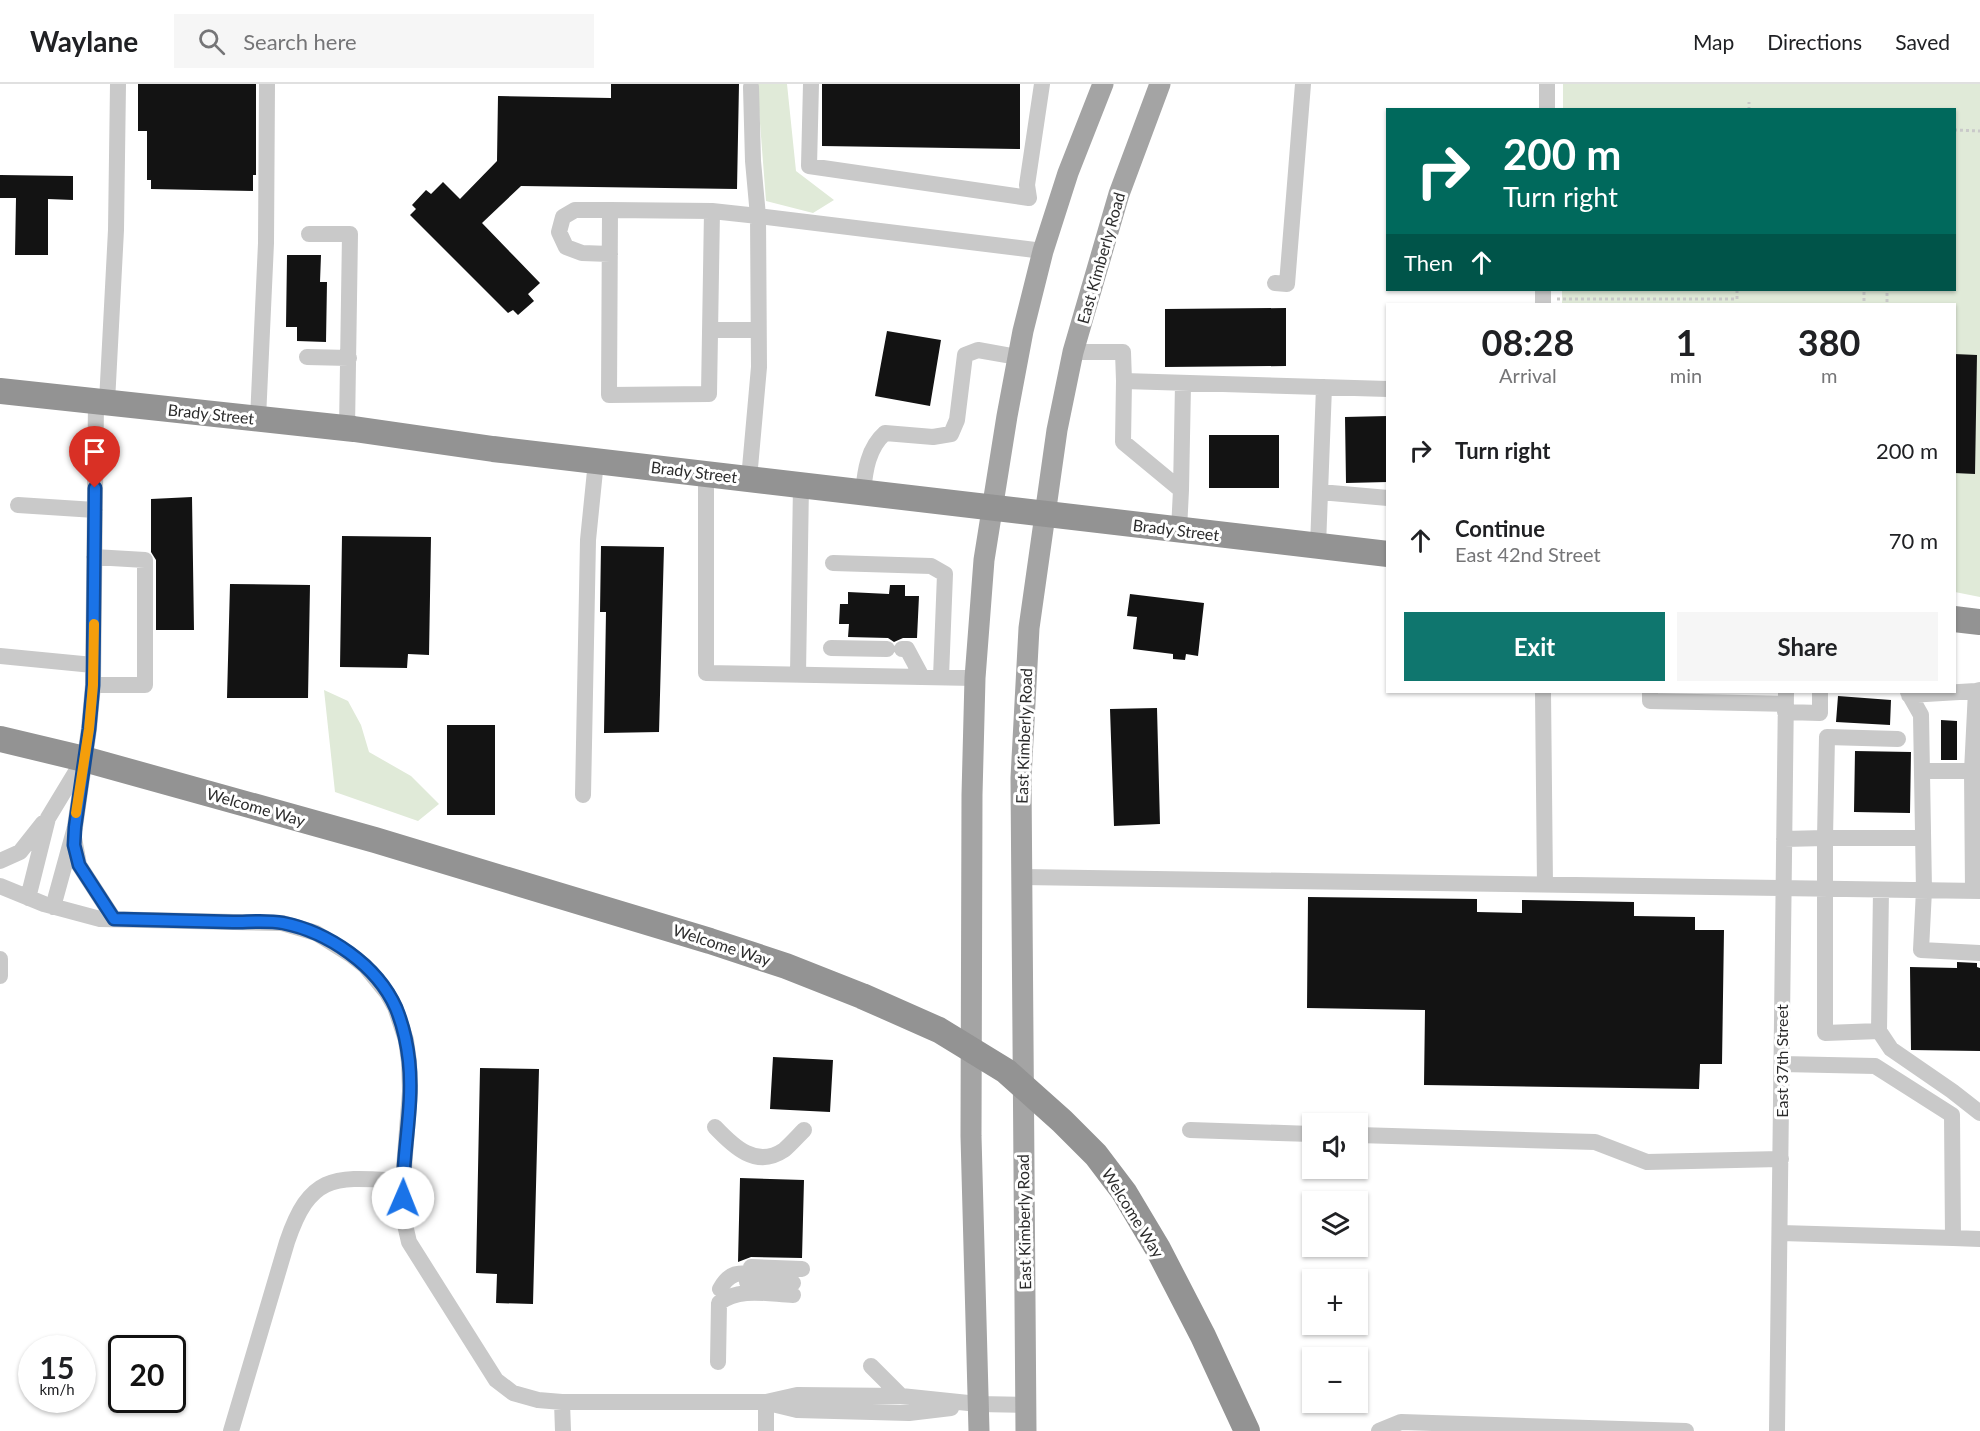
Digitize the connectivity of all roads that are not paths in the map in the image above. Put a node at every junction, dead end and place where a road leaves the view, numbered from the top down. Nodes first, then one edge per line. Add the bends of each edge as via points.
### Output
1 (118, 84) edge
2 (267, 84) edge
3 (811, 84) edge
4 (1042, 84) edge
5 (1103, 84) edge
6 (1160, 84) edge
7 (1302, 84) edge
8 (1547, 84) edge
9 (750, 87) dead end
10 (1547, 108) edge
11 (610, 210) junction
12 (712, 211) junction
13 (758, 216) junction
14 (309, 234) dead end
15 (1043, 251) junction
16 (610, 254) junction
17 (1275, 283) dead end
18 (710, 330) junction
19 (758, 330) junction
20 (1073, 352) junction
21 (307, 357) dead end
22 (1018, 357) junction
23 (349, 358) junction
24 (1124, 381) junction
25 (1183, 384) junction
26 (1324, 387) junction
27 (1386, 389) edge
28 (0, 391) edge
29 (101, 402) junction
30 (258, 419) junction
31 (347, 429) junction
32 (596, 461) junction
33 (706, 474) junction
34 (749, 479) junction
35 (801, 485) junction
36 (1181, 490) junction
37 (863, 492) junction
38 (1320, 492) junction
39 (1386, 498) edge
40 (18, 505) dead end
41 (991, 507) junction
42 (95, 510) junction
43 (1044, 514) junction
44 (1179, 530) junction
45 (1318, 546) junction
46 (1386, 554) edge
47 (94, 557) junction
48 (833, 564) dead end
49 (1956, 619) edge
50 (1980, 622) edge
51 (831, 648) dead end
52 (0, 656) edge
53 (93, 665) junction
54 (798, 674) junction
55 (922, 677) junction
56 (940, 677) junction
57 (975, 678) junction
58 (93, 685) junction
59 (1978, 690) edge
60 (1956, 691) edge
61 (1543, 693) edge
62 (1650, 693) edge
63 (1820, 693) edge
64 (1909, 693) edge
65 (1715, 697) edge
66 (1785, 703) edge
67 (0, 739) edge
68 (1898, 739) dead end
69 (84, 759) junction
70 (1922, 771) junction
71 (1972, 771) junction
72 (583, 795) dead end
73 (48, 818) junction
74 (75, 827) junction
75 (1784, 838) junction
76 (1825, 838) junction
77 (1923, 838) junction
78 (0, 861) edge
79 (1022, 877) junction
80 (1545, 885) junction
81 (0, 886) edge
82 (1783, 889) junction
83 (1824, 889) junction
84 (1881, 890) junction
85 (1924, 890) junction
86 (1976, 891) edge
87 (28, 898) junction
88 (53, 907) junction
89 (114, 919) junction
90 (1980, 952) edge
91 (0, 959) edge
92 (0, 976) edge
93 (1879, 1031) junction
94 (973, 1050) junction
95 (1782, 1064) junction
96 (1022, 1086) junction
97 (1980, 1113) edge
98 (715, 1127) dead end
99 (804, 1130) dead end
100 (1190, 1130) dead end
101 (1302, 1134) edge
102 (1368, 1135) edge
103 (1781, 1159) junction
104 (402, 1181) junction
105 (1781, 1233) junction
106 (1953, 1238) junction
107 (1980, 1239) edge
108 (719, 1296) junction
109 (718, 1362) dead end
110 (871, 1366) dead end
111 (901, 1396) junction
112 (562, 1402) junction
113 (766, 1402) junction
114 (978, 1404) junction
115 (1025, 1405) junction
116 (231, 1431) edge
117 (563, 1431) edge
118 (766, 1431) edge
119 (979, 1431) edge
120 (1026, 1431) edge
121 (1247, 1431) edge
122 (1379, 1431) edge
123 (1686, 1431) edge
124 (1777, 1431) edge

1 - 29 street via 116,230
2 - 30 street via 266,243
3 - 4 street via 809,166 1029,198 1027,185
5 - 15 main road
6 - 20 main road, East Kimberly Road via 1119,194
7 - 17 street via 1287,284
8 - 10 street
9 - 13 street
11 - 12 street
11 - 16 street
11 - 16 street via 575,210 563,217 559,232 566,247 582,253
12 - 13 street
12 - 18 street
13 - 15 street
13 - 19 street
14 - 23 street via 350,234
15 - 22 main road
16 - 18 street via 609,395 709,394
18 - 19 street
19 - 34 street via 759,367
20 - 24 street via 1123,351
20 - 43 main road, East Kimberly Road
21 - 23 street
22 - 37 street via 978,350 965,355 957,420 951,434 933,437 885,433 865,467
22 - 41 main road
23 - 31 street
24 - 25 street
24 - 36 street via 1123,442
25 - 26 street
25 - 36 street
26 - 27 street
26 - 38 street
28 - 29 highway, Brady Street
29 - 30 highway, Brady Street
29 - 42 street
30 - 31 highway, Brady Street
31 - 32 highway, Brady Street
32 - 33 highway, Brady Street
32 - 72 street via 588,540
33 - 34 highway, Brady Street
33 - 54 street via 706,673
34 - 35 highway, Brady Street
35 - 37 highway, Brady Street
35 - 54 street
36 - 44 street
37 - 41 highway, Brady Street
38 - 39 street
38 - 45 street
40 - 42 street
41 - 43 highway, Brady Street
41 - 57 main road
42 - 47 street
43 - 44 highway, Brady Street
43 - 79 main road, East Kimberly Road via 1029,628 1021,778
44 - 45 highway, Brady Street
45 - 46 highway, Brady Street
47 - 53 street
47 - 58 street via 145,560 145,685
48 - 56 street via 931,566 945,574
49 - 50 highway
51 - 55 street via 907,649
52 - 53 street
53 - 58 street
54 - 55 street
55 - 56 street
56 - 57 street
57 - 94 main road
58 - 69 street
59 - 60 street
59 - 71 street
61 - 80 street
62 - 65 street via 1650,701
63 - 66 street via 1820,713
64 - 70 street via 1921,715
65 - 66 street
66 - 75 street, East 37th Street
67 - 69 highway, Welcome Way
68 - 76 street via 1827,737
69 - 73 street
69 - 74 street
69 - 94 highway, Welcome Way via 375,840 786,966 930,1026
70 - 71 street
70 - 77 street
71 - 86 street
73 - 78 street via 20,852
73 - 87 street
74 - 88 street
74 - 89 street via 79,865
75 - 76 street
75 - 82 street, East 37th Street
76 - 77 street
76 - 83 street
77 - 85 street
79 - 80 street
79 - 96 main road, East Kimberly Road
80 - 82 street
81 - 87 street
82 - 83 street
82 - 95 street, East 37th Street
83 - 84 street
83 - 93 street via 1826,1033
84 - 85 street
84 - 93 street
85 - 86 street
85 - 90 street via 1922,950
87 - 88 street
88 - 89 street
89 - 104 street via 282,923 316,933 365,966 395,1007 406,1040 410,1091
91 - 92 street
93 - 97 street via 1890,1049
94 - 96 highway, Welcome Way
94 - 114 main road
95 - 103 street, East 37th Street
95 - 106 street via 1875,1066 1952,1115
96 - 115 main road, East Kimberly Road
96 - 121 highway, Welcome Way via 1096,1155 1124,1192 1203,1336
98 - 99 street via 749,1155 777,1154
100 - 101 street
102 - 103 street via 1595,1142 1647,1162
103 - 105 street, East 37th Street
104 - 112 street via 409,1242 496,1380 513,1393
104 - 116 street via 339,1180 320,1187 305,1200 286,1242
105 - 106 street
105 - 124 street, East 37th Street
106 - 107 street
108 - 108 street via 724,1281 734,1273 795,1280 735,1283
108 - 109 street
110 - 111 street
111 - 113 street via 796,1395
111 - 114 street
112 - 113 street
112 - 117 street
113 - 114 street via 796,1410 909,1413
113 - 118 street
114 - 115 street
114 - 119 main road
115 - 120 main road, East Kimberly Road
122 - 123 street via 1401,1422

